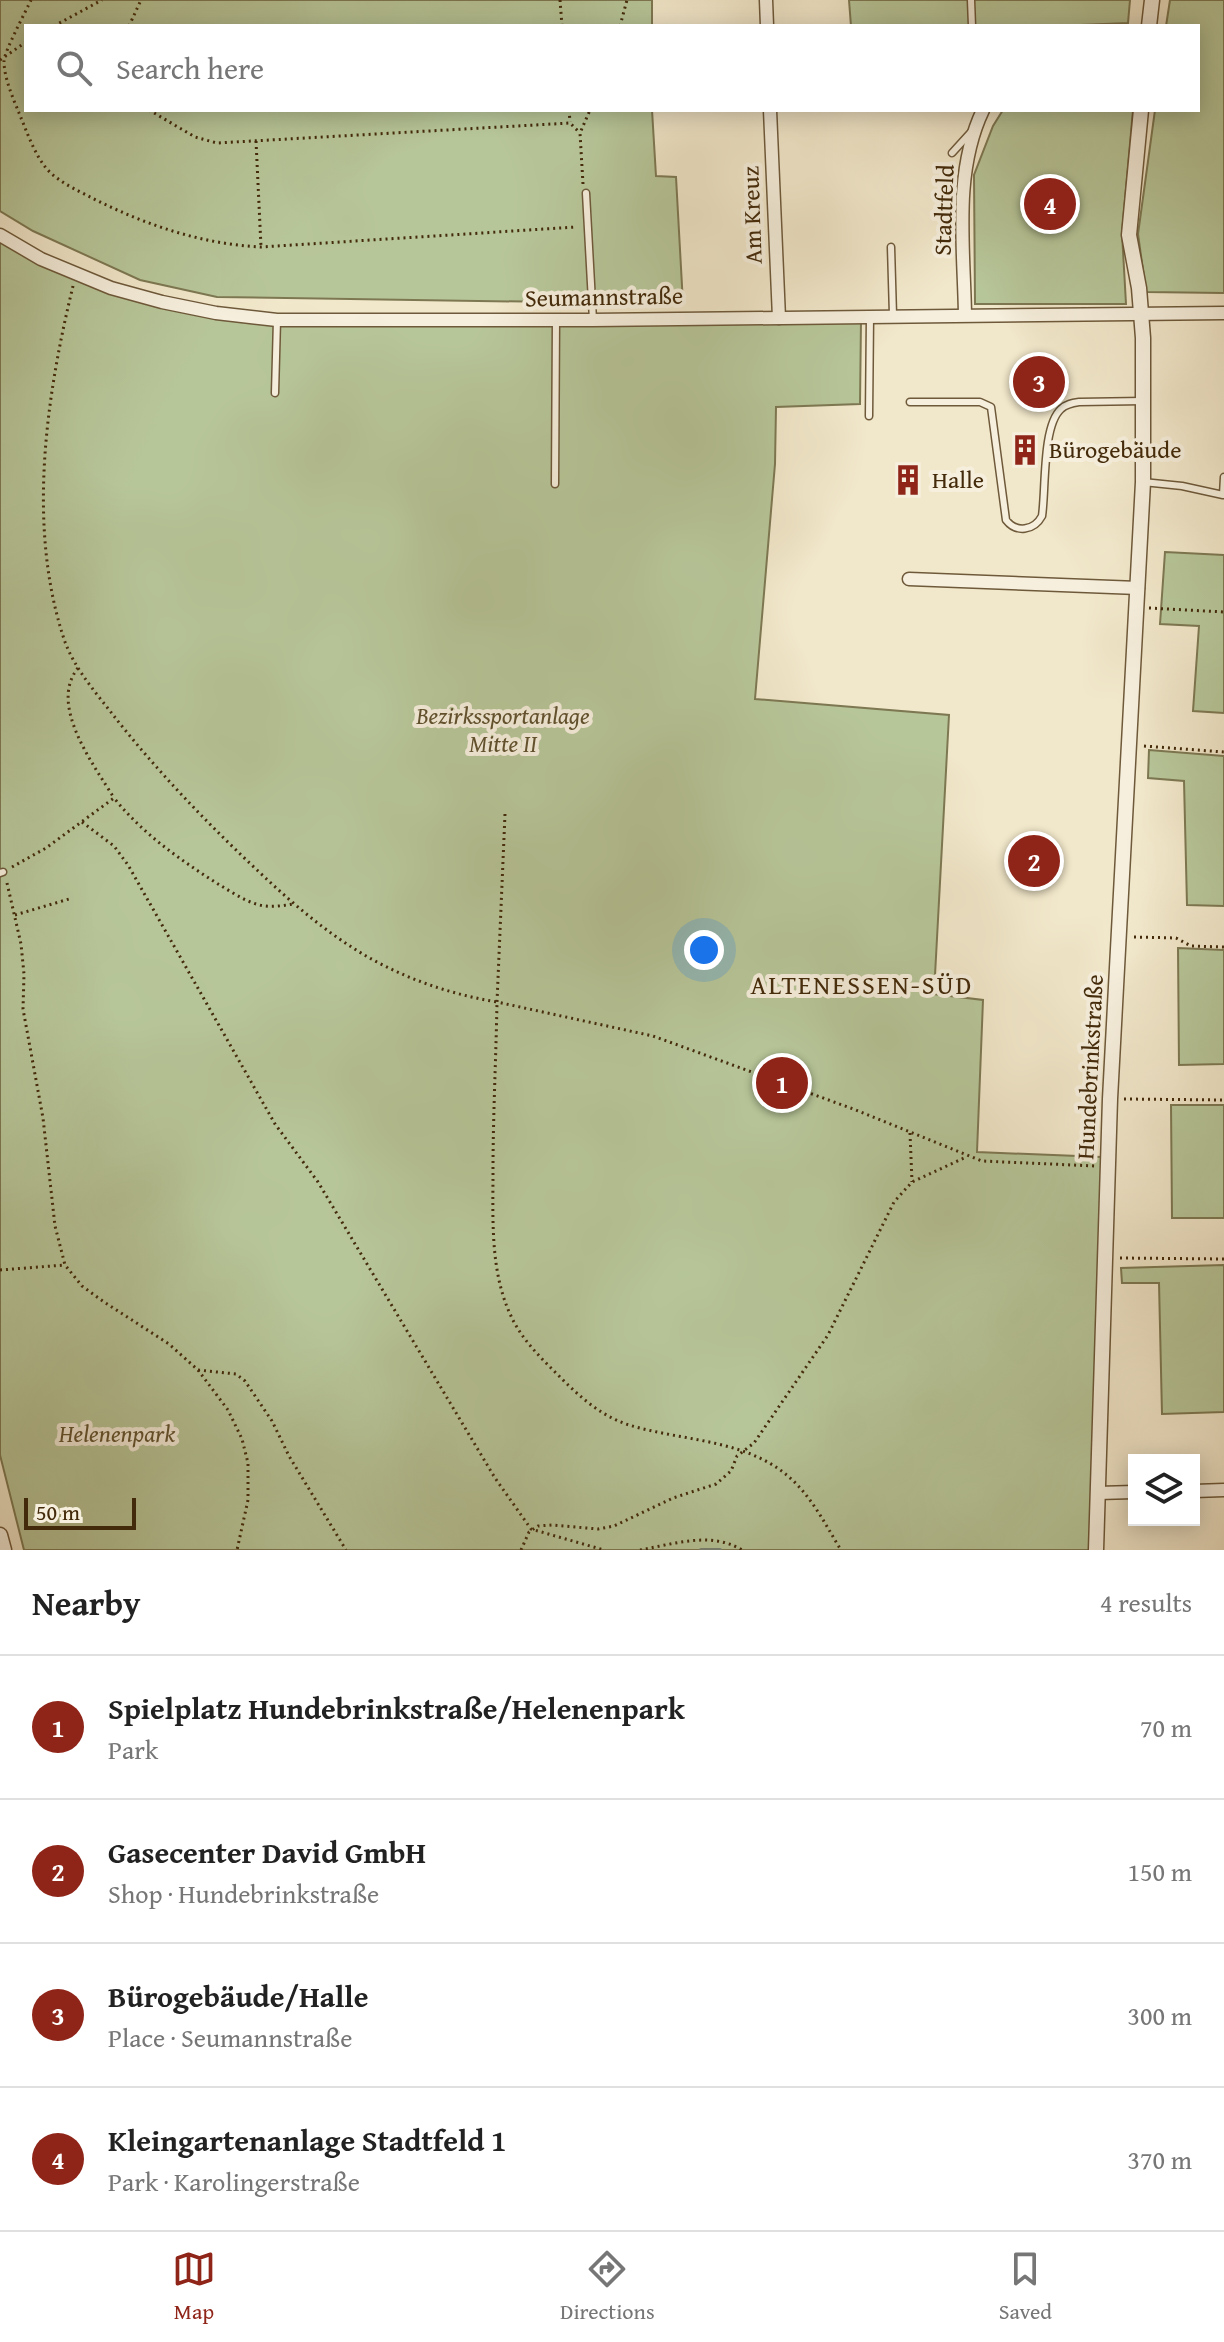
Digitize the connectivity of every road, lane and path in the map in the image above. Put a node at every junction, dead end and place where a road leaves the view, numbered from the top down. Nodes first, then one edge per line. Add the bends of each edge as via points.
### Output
1 (31, 0) edge
2 (102, 0) edge
3 (141, 0) edge
4 (560, 0) edge
5 (627, 0) edge
6 (766, 0) edge
7 (971, 0) edge
8 (1152, 0) edge
9 (58, 24) edge
10 (130, 24) edge
11 (562, 24) edge
12 (621, 24) edge
13 (767, 24) edge
14 (972, 24) edge
15 (1149, 24) edge
16 (24, 43) edge
17 (2, 59) edge
18 (152, 112) edge
19 (569, 112) edge
20 (589, 112) edge
21 (770, 112) edge
22 (982, 112) edge
23 (1141, 112) edge
24 (570, 123) junction
25 (975, 129) junction
26 (580, 133) junction
27 (256, 141) junction
28 (952, 153) dead end
29 (586, 193) joint
30 (588, 226) junction
31 (0, 235) edge
32 (261, 247) junction
33 (891, 247) dead end
34 (76, 274) junction
35 (1224, 313) edge
36 (1142, 314) junction
37 (965, 315) junction
38 (870, 316) junction
39 (893, 316) junction
40 (779, 318) junction
41 (277, 320) junction
42 (556, 320) junction
43 (593, 320) junction
44 (275, 393) dead end
45 (1143, 401) junction
46 (910, 402) dead end
47 (869, 416) dead end
48 (1224, 477) edge
49 (1143, 482) junction
50 (555, 484) dead end
51 (1224, 495) edge
52 (909, 579) dead end
53 (1138, 588) junction
54 (1137, 607) junction
55 (1224, 612) edge
56 (78, 668) junction
57 (1129, 745) junction
58 (1224, 752) edge
59 (114, 798) junction
60 (505, 814) dead end
61 (82, 822) junction
62 (2, 873) edge
63 (6, 880) dead end
64 (69, 899) dead end
65 (293, 904) junction
66 (15, 915) junction
67 (1119, 937) junction
68 (1224, 947) edge
69 (497, 1002) junction
70 (1110, 1099) junction
71 (1224, 1100) edge
72 (910, 1133) junction
73 (966, 1156) junction
74 (1107, 1166) junction
75 (912, 1182) junction
76 (1104, 1258) junction
77 (1224, 1259) edge
78 (65, 1265) junction
79 (0, 1270) edge
80 (198, 1370) junction
81 (742, 1451) junction
82 (1224, 1490) edge
83 (1200, 1491) edge
84 (1128, 1492) edge
85 (1098, 1493) junction
86 (531, 1529) junction
87 (0, 1535) edge
88 (4, 1550) edge
89 (237, 1550) edge
90 (346, 1550) edge
91 (521, 1550) edge
92 (604, 1550) edge
93 (640, 1550) edge
94 (742, 1550) edge
95 (841, 1550) edge
96 (1096, 1550) edge

1 - 17 path
2 - 9 path
3 - 10 path
4 - 11 path
5 - 12 path
6 - 13 street
7 - 14 lane
8 - 15 street
16 - 17 path
17 - 32 path via 32,144 62,182 158,227 228,245
18 - 27 path via 195,137 217,143
19 - 24 path
20 - 26 path
21 - 40 street, Am Kreuz
22 - 25 street, Stadtfeld
23 - 36 street, Hundebrinkstraße via 1129,235
24 - 26 path
24 - 27 path
25 - 28 lane
25 - 37 street, Stadtfeld via 964,172
26 - 29 path
27 - 32 path
29 - 30 lane
30 - 32 path
30 - 43 lane
31 - 34 street, Seumannstraße
33 - 39 lane
34 - 41 street, Seumannstraße via 162,302
34 - 56 path via 51,391 45,472 54,599
35 - 36 street, Seumannstraße
36 - 37 street, Seumannstraße
36 - 45 street, Hundebrinkstraße
37 - 39 street, Seumannstraße
38 - 39 street, Seumannstraße
38 - 40 street, Seumannstraße
38 - 47 lane
40 - 43 street, Seumannstraße
41 - 42 street, Seumannstraße
41 - 44 lane
42 - 43 street, Seumannstraße
42 - 50 lane
45 - 46 lane via 1079,402 1058,411 1050,433 1042,516 1029,528 1006,520 991,407 980,402
45 - 49 street, Hundebrinkstraße
48 - 51 lane
49 - 51 lane
49 - 53 street, Hundebrinkstraße
52 - 53 street
53 - 54 street, Hundebrinkstraße
54 - 55 path
54 - 57 street, Hundebrinkstraße
56 - 59 path via 67,689 70,715
56 - 65 path via 179,793
57 - 58 path
57 - 67 street, Hundebrinkstraße
59 - 61 path
59 - 65 path via 163,846 237,895 257,905
60 - 69 path
61 - 62 path
61 - 86 path via 114,846 128,865 275,1124 318,1182 495,1478
63 - 66 path
64 - 66 path
65 - 69 path via 342,941 400,973
66 - 78 path via 23,1009
67 - 68 path via 1176,938 1191,946
67 - 70 street, Hundebrinkstraße
69 - 72 path via 653,1036
69 - 81 path via 494,1234 510,1315 543,1360 610,1417
70 - 71 path
70 - 74 street, Hundebrinkstraße
72 - 73 path
72 - 75 path
73 - 74 path
73 - 75 path
74 - 76 street, Hundebrinkstraße
75 - 81 path via 882,1223 828,1335 754,1443
76 - 77 path
76 - 85 street, Hundebrinkstraße
78 - 79 path
78 - 80 path via 82,1286 159,1336
80 - 89 path via 228,1410 246,1451 248,1500
80 - 90 path via 236,1374 245,1381
81 - 86 path via 716,1484 626,1522 598,1529
81 - 95 path via 768,1460 801,1489
82 - 83 street
84 - 85 street
85 - 96 street, Hundebrinkstraße
86 - 91 path
86 - 92 path
87 - 88 street
93 - 94 path via 713,1539

